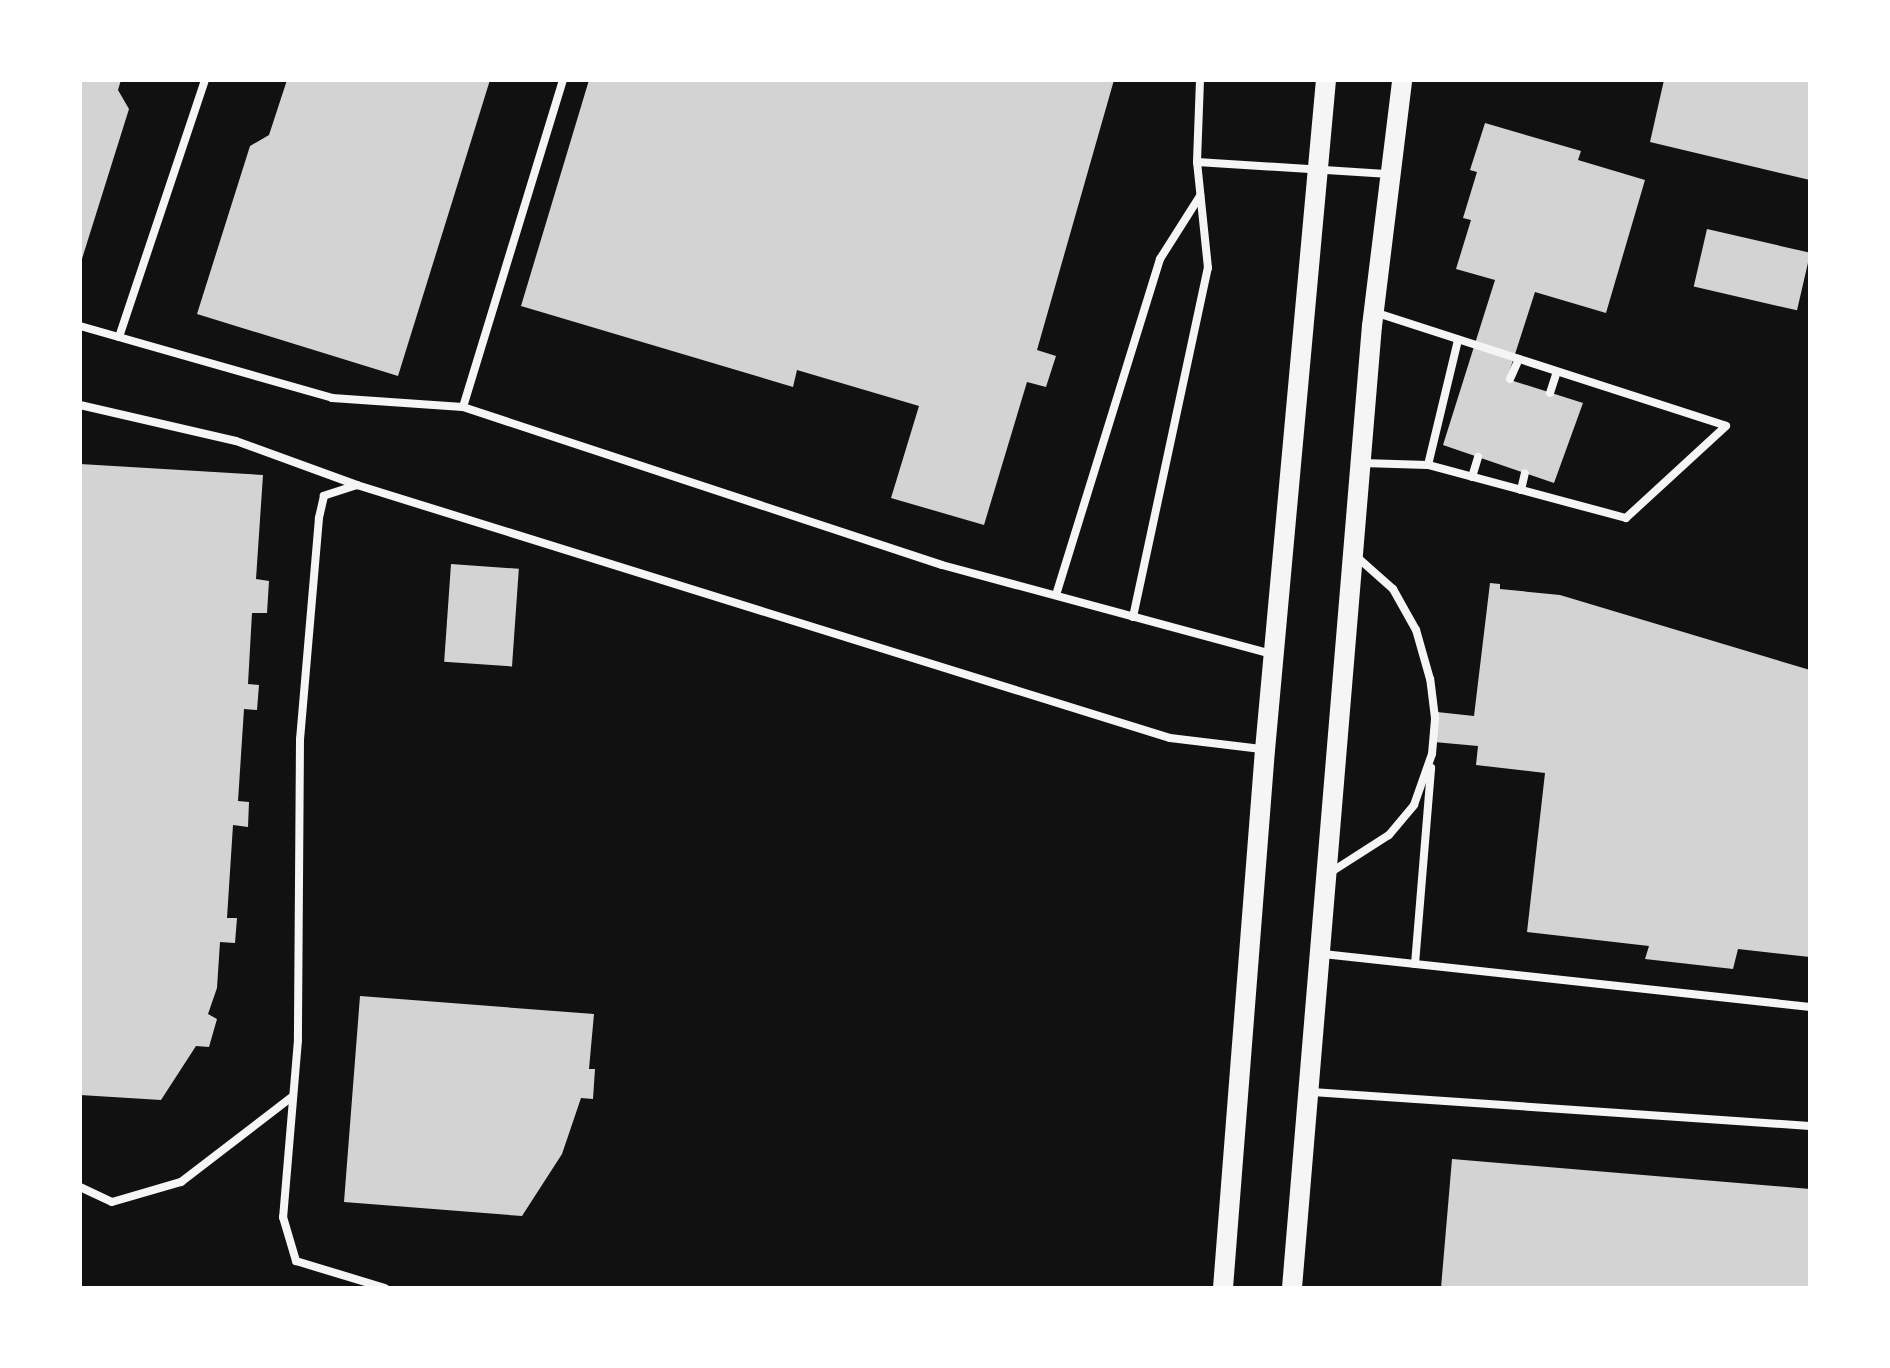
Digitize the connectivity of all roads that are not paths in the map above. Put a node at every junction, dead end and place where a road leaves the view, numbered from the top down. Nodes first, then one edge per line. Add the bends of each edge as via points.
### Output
1 (205, 80) edge
2 (563, 80) edge
3 (1200, 80) edge
4 (1326, 80) edge
5 (1402, 80) edge
6 (1197, 162) junction
7 (1317, 170) junction
8 (1390, 174) junction
9 (1200, 196) junction
10 (1374, 312) junction
11 (80, 326) edge
12 (119, 337) junction
13 (1458, 340) junction
14 (1519, 359) junction
15 (1558, 372) junction
16 (1510, 379) dead end
17 (1550, 392) dead end
18 (80, 406) edge
19 (463, 408) junction
20 (1478, 457) dead end
21 (1360, 463) junction
22 (1428, 465) junction
23 (1526, 473) dead end
24 (1472, 477) junction
25 (358, 484) junction
26 (1521, 490) junction
27 (1352, 553) junction
28 (1056, 596) junction
29 (1133, 617) junction
30 (1274, 654) junction
31 (1265, 750) junction
32 (1432, 754) junction
33 (1324, 876) junction
34 (1318, 954) junction
35 (1415, 964) junction
36 (1810, 1006) edge
37 (1307, 1092) junction
38 (294, 1096) junction
39 (1810, 1126) edge
40 (80, 1187) edge
41 (385, 1288) edge
42 (1223, 1288) edge
43 (1292, 1288) edge

1 - 12 lane
2 - 19 lane
3 - 6 lane
4 - 7 main road
5 - 8 main road
6 - 7 lane
6 - 9 lane
7 - 8 lane
7 - 30 main road
8 - 10 main road
9 - 28 lane via 1160,259
9 - 29 lane via 1208,268
10 - 13 lane
10 - 21 main road
11 - 12 lane
12 - 19 lane via 332,398
13 - 14 lane
13 - 22 lane
14 - 15 lane
14 - 16 lane
15 - 17 lane
15 - 26 lane via 1726,426 1626,518
18 - 25 lane via 236,441
19 - 28 lane
20 - 24 lane
21 - 22 lane
21 - 27 main road
22 - 24 lane
23 - 26 lane
24 - 26 lane
25 - 31 lane via 1170,738
25 - 38 lane via 324,496 319,518 300,739
27 - 32 lane via 1393,589 1416,630 1430,679
27 - 33 main road
28 - 29 lane
29 - 30 lane
30 - 31 main road
31 - 42 main road
32 - 33 lane via 1414,805 1389,835
32 - 35 lane
33 - 34 main road
34 - 35 lane
34 - 37 main road
35 - 36 lane
37 - 39 lane
37 - 43 main road
38 - 40 lane via 181,1182 112,1202
38 - 41 lane via 283,1217 296,1261

